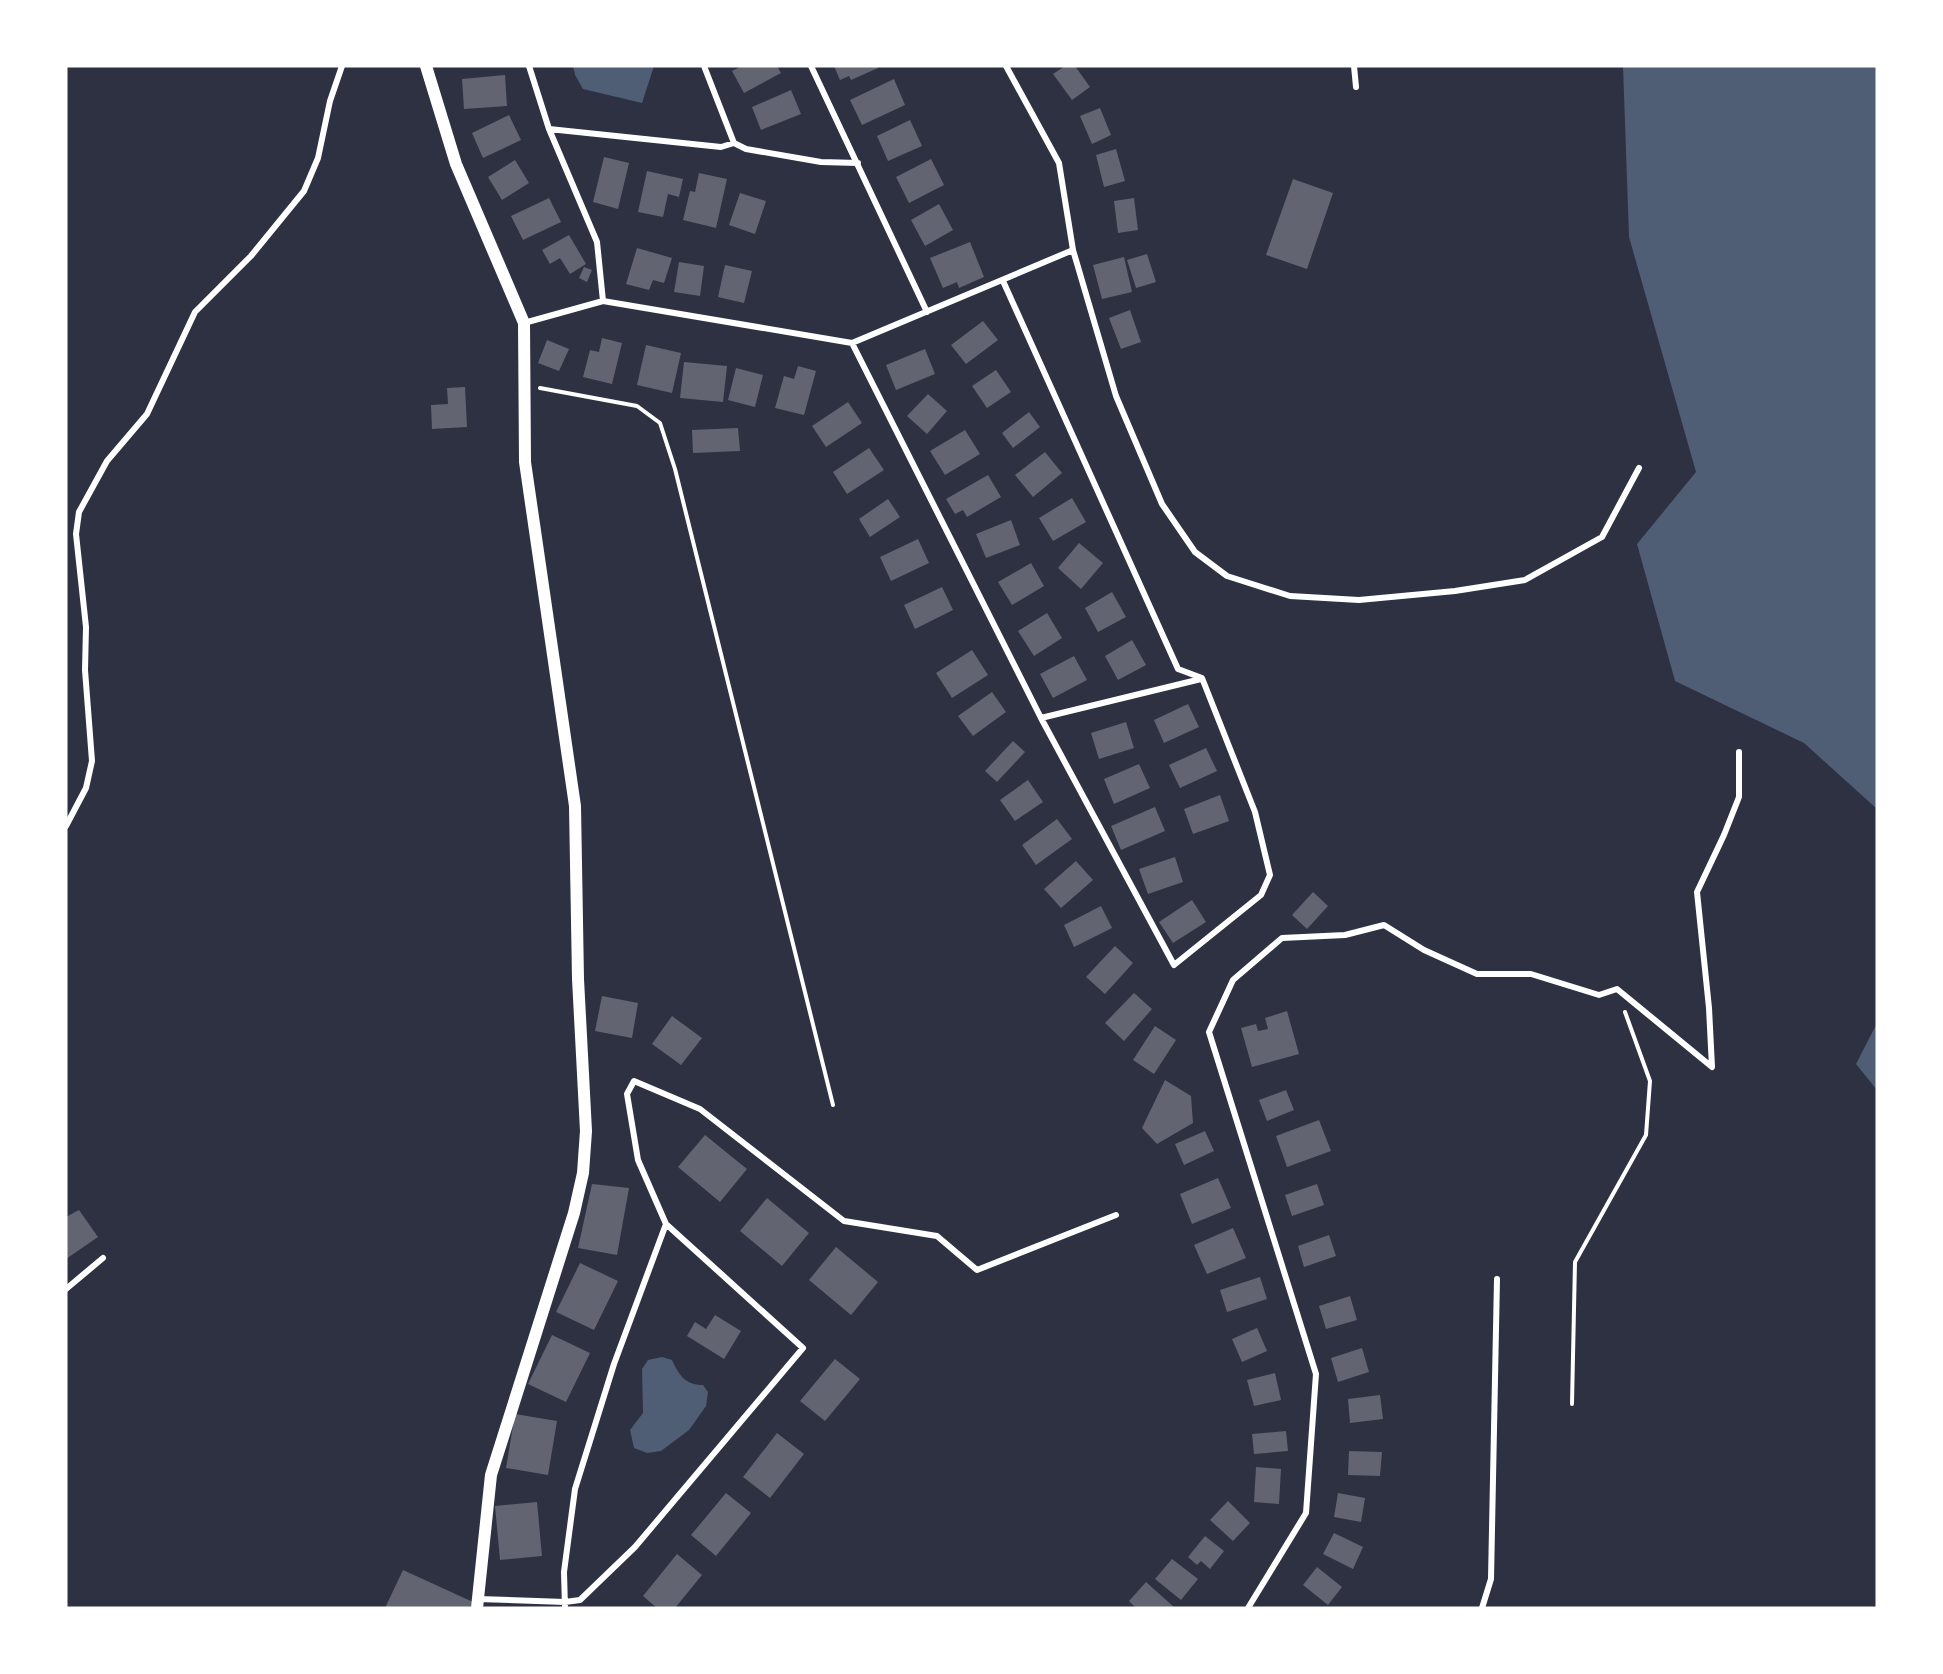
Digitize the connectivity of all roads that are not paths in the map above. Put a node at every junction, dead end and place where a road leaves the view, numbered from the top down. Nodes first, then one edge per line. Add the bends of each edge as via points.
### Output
1 (342, 66) edge
2 (426, 66) edge
3 (529, 66) edge
4 (704, 66) edge
5 (811, 66) edge
6 (1006, 66) edge
7 (1354, 66) edge
8 (1356, 87) dead end
9 (549, 129) junction
10 (734, 143) junction
11 (858, 163) junction
12 (1073, 250) junction
13 (1003, 281) junction
14 (603, 301) junction
15 (927, 312) junction
16 (524, 323) junction
17 (852, 344) junction
18 (1640, 468) dead end
19 (1202, 678) junction
20 (1041, 718) junction
21 (1739, 752) dead end
22 (66, 826) edge
23 (1116, 1215) dead end
24 (666, 1224) junction
25 (104, 1258) dead end
26 (1497, 1279) dead end
27 (66, 1289) edge
28 (477, 1604) edge
29 (565, 1605) edge
30 (1248, 1608) edge
31 (1482, 1608) edge

1 - 22 street via 318,158 304,191 251,256 195,312 147,414 107,462 79,512 76,534 86,627 92,761 86,788
2 - 16 main road via 456,164
3 - 9 street
4 - 10 street
5 - 11 street
6 - 12 street via 1059,163
7 - 8 street
9 - 10 street via 721,147
9 - 14 street via 597,242
10 - 11 street via 746,149 821,162
11 - 15 street
12 - 13 street
12 - 18 street via 1116,396 1162,504 1195,552 1227,576 1290,596 1359,600 1525,580 1602,537
13 - 15 street
13 - 19 street via 1178,669
14 - 16 street
14 - 17 street
15 - 17 street
16 - 28 main road via 525,462 575,806 586,1131 583,1173 574,1213 491,1475
17 - 20 street
19 - 20 street
19 - 20 street via 1255,812 1270,875 1261,895 1174,965
21 - 30 street via 1739,796 1697,892 1712,1067 1617,988 1599,994 1531,974 1477,974 1424,950 1384,925 1345,935 1282,938 1233,980 1209,1032 1316,1374 1306,1513
23 - 24 street via 977,1270 937,1236 844,1221 700,1108 634,1081 627,1094 638,1160
24 - 29 street via 614,1364 575,1489 564,1572
24 - 29 street via 803,1348 635,1547 580,1600
25 - 27 street
26 - 31 street via 1491,1579
28 - 29 street

